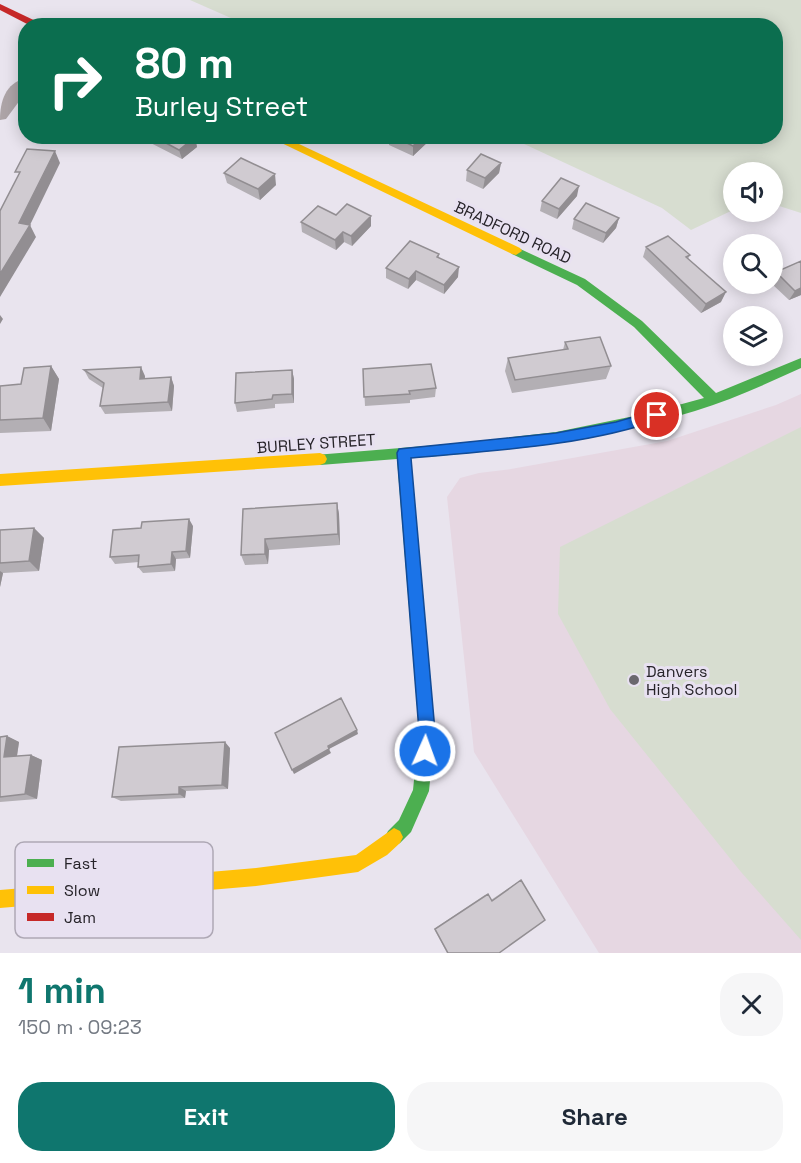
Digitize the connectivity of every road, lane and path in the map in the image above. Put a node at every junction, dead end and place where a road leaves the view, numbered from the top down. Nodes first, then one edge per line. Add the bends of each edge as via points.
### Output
1 (0, 7) edge
2 (23, 18) edge
3 (18, 90) edge
4 (0, 115) edge
5 (289, 144) edge
6 (801, 363) edge
7 (713, 398) junction
8 (403, 453) junction
9 (0, 480) edge
10 (213, 881) edge
11 (15, 898) edge
12 (0, 899) edge

1 - 2 street
3 - 4 street
5 - 7 street, BRADFORD ROAD via 581,282 638,324
6 - 7 street, BURLEY STREET via 762,383
7 - 8 street, BURLEY STREET via 616,428
8 - 9 street, BURLEY STREET
8 - 10 street via 427,731 421,791 405,826 358,864
11 - 12 street

